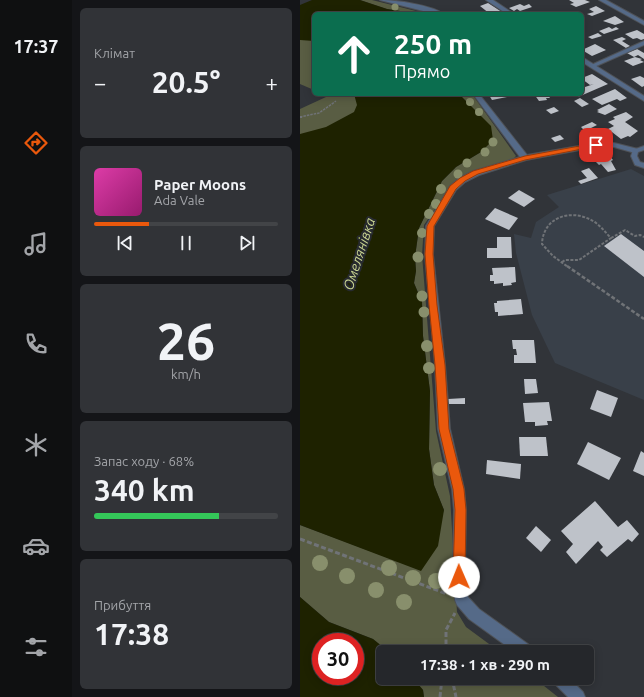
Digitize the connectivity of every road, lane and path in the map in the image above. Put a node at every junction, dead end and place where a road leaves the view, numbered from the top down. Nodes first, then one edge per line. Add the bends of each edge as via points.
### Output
1 (383, 0) edge
2 (489, 0) edge
3 (602, 0) edge
4 (435, 12) edge
5 (508, 12) edge
6 (644, 23) edge
7 (644, 43) edge
8 (584, 60) edge
9 (592, 66) junction
10 (478, 96) edge
11 (644, 99) edge
12 (336, 101) dead end
13 (300, 117) edge
14 (644, 148) edge
15 (635, 151) junction
16 (525, 158) junction
17 (644, 166) edge
18 (644, 236) edge
19 (611, 238) junction
20 (562, 262) junction
21 (644, 319) edge
22 (300, 538) edge
23 (462, 600) junction
24 (446, 645) edge
25 (517, 645) edge
26 (441, 685) edge
27 (453, 685) edge
28 (566, 685) edge
29 (440, 697) edge
30 (456, 697) edge
31 (578, 697) edge

1 - 4 street
2 - 5 street
3 - 6 street
7 - 9 lane
8 - 9 street
9 - 11 street
10 - 16 street
12 - 13 path via 319,112
14 - 15 lane
15 - 16 street via 614,145 596,145
15 - 17 lane via 634,159
16 - 23 street via 491,167 462,180 453,188 430,226 429,254 444,429 460,503 459,567
18 - 19 path via 635,236 625,230
19 - 20 path via 579,260
19 - 20 path via 598,224 582,216 553,220 543,230 542,244
20 - 21 path
22 - 23 path
23 - 24 path via 446,630
23 - 25 street via 474,614
26 - 29 path
27 - 30 path
28 - 31 street

